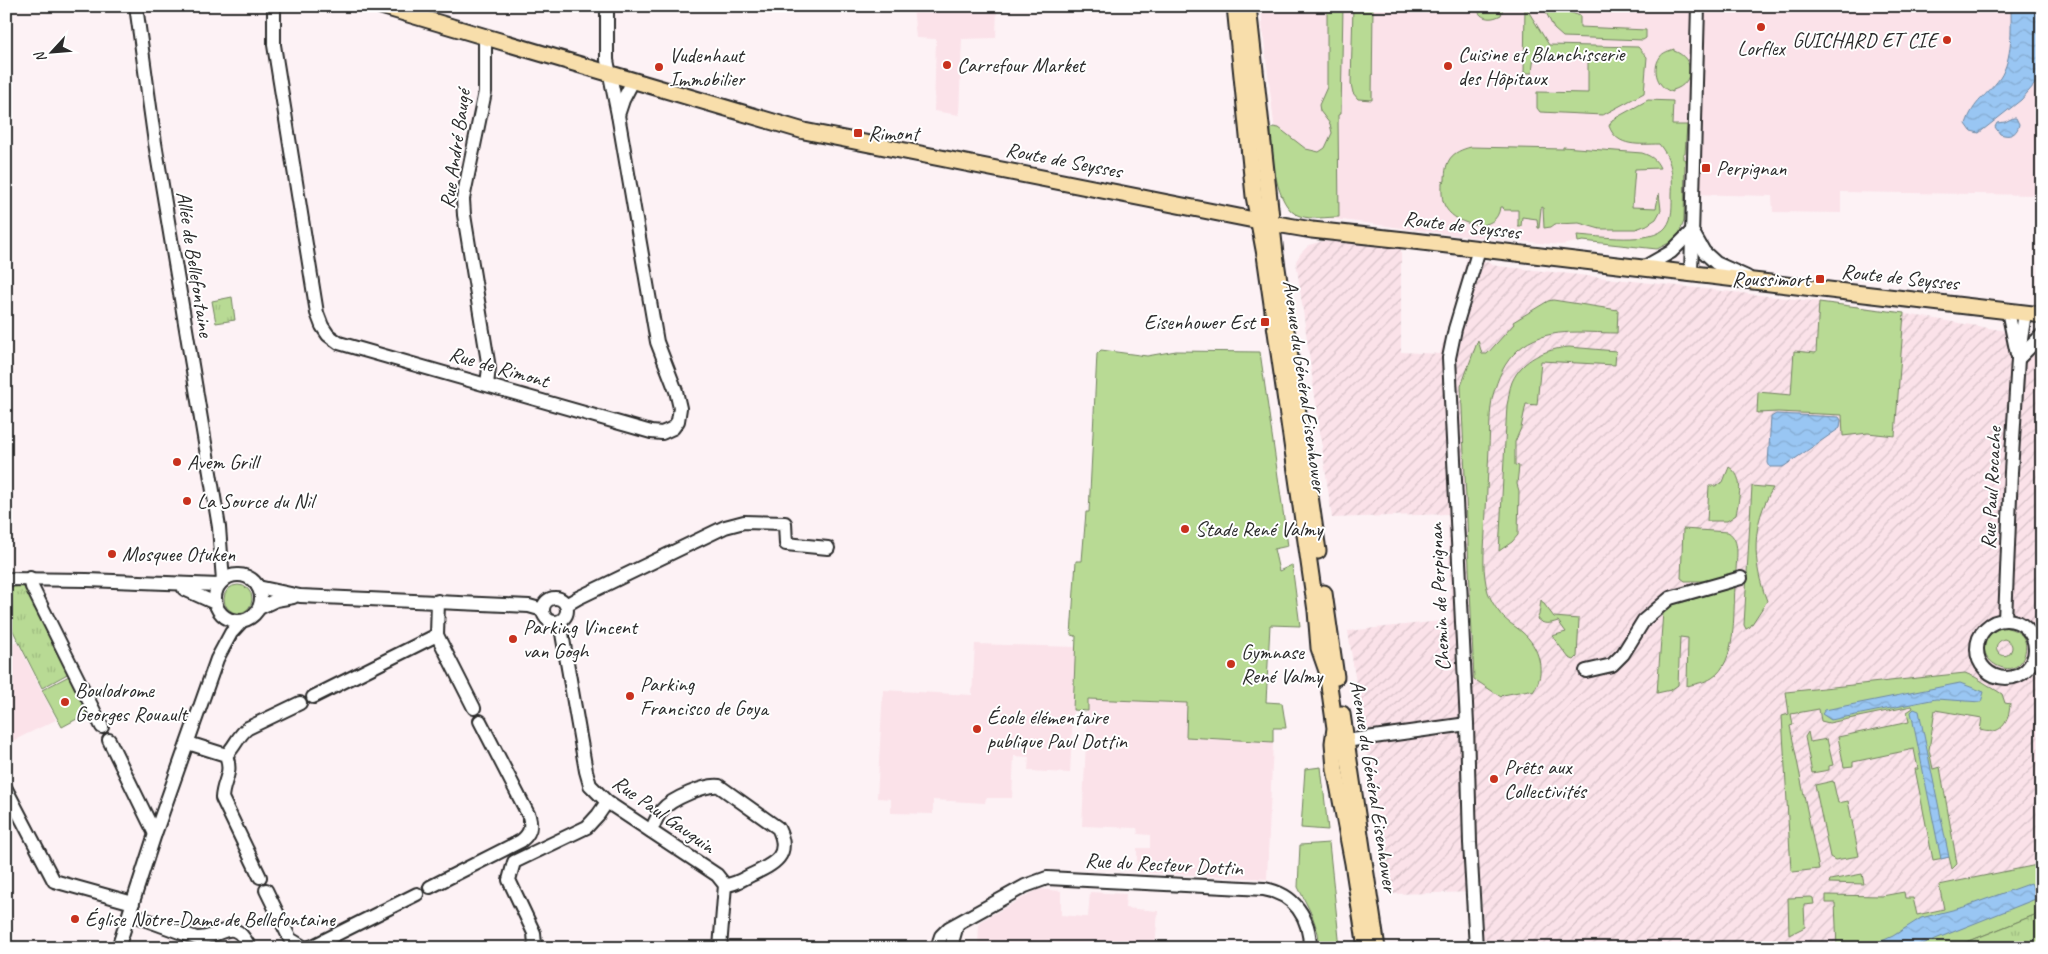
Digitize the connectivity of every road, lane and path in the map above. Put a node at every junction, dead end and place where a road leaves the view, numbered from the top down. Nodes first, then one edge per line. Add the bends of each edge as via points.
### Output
1 (136, 6) edge
2 (274, 6) edge
3 (381, 6) edge
4 (607, 6) edge
5 (1235, 6) edge
6 (1248, 6) edge
7 (1698, 6) edge
8 (486, 38) junction
9 (609, 74) junction
10 (633, 81) junction
11 (618, 115) junction
12 (1266, 223) junction
13 (1692, 231) junction
14 (1479, 249) junction
15 (1641, 269) junction
16 (1690, 275) junction
17 (1754, 282) junction
18 (2008, 311) junction
19 (2026, 313) junction
20 (2042, 315) edge
21 (2042, 335) edge
22 (2018, 359) junction
23 (487, 384) junction
24 (218, 528) junction
25 (828, 548) dead end
26 (238, 575) junction
27 (30, 578) junction
28 (1741, 578) dead end
29 (6, 579) edge
30 (221, 583) junction
31 (169, 584) junction
32 (258, 587) junction
33 (300, 596) junction
34 (438, 601) junction
35 (215, 603) junction
36 (566, 605) junction
37 (259, 608) junction
38 (542, 610) junction
39 (224, 616) junction
40 (2005, 620) junction
41 (242, 621) junction
42 (560, 622) junction
43 (437, 635) junction
44 (2039, 648) edge
45 (217, 659) junction
46 (1586, 671) dead end
47 (313, 697) dead end
48 (300, 703) dead end
49 (474, 708) dead end
50 (480, 721) dead end
51 (1467, 724) junction
52 (102, 727) dead end
53 (109, 740) dead end
54 (1339, 742) junction
55 (188, 743) junction
56 (226, 755) junction
57 (6, 789) edge
58 (607, 802) junction
59 (650, 831) junction
60 (156, 834) junction
61 (260, 877) dead end
62 (725, 884) junction
63 (430, 887) dead end
64 (266, 890) dead end
65 (417, 894) dead end
66 (131, 909) junction
67 (957, 925) junction
68 (196, 943) edge
69 (118, 948) edge
70 (250, 948) edge
71 (305, 948) edge
72 (533, 948) edge
73 (720, 948) edge
74 (937, 948) edge
75 (952, 948) edge
76 (1310, 948) edge
77 (1366, 948) edge
78 (1377, 948) edge
79 (1476, 948) edge

1 - 24 street, Allée de Bellefontaine via 155,144
2 - 23 street, Rue de Rimont via 274,44 322,326 339,343
3 - 8 main road, Route de Seysses
4 - 9 street, Rue de Rimont
5 - 12 main road, Avenue du Général Eisenhower via 1253,191
6 - 12 main road, Avenue du Général Eisenhower
7 - 13 street
8 - 9 main road, Route de Seysses
8 - 23 street, Rue André Baugé via 485,92 464,199 464,215 489,368
9 - 10 main road, Route de Seysses
9 - 11 street, Rue de Rimont
10 - 11 street
10 - 12 main road, Route de Seysses via 804,131
11 - 23 street, Rue de Rimont via 657,342 676,391 680,408 678,421 673,428 662,433 651,432
12 - 14 main road, Route de Seysses
12 - 54 main road, Avenue du Général Eisenhower via 1265,255 1319,648 1327,671
13 - 15 street via 1671,252
13 - 16 street
13 - 17 street, Route de Seysses via 1704,252 1716,263
14 - 15 main road, Route de Seysses
14 - 51 street, Chemin de Perpignan via 1455,329 1450,358
15 - 16 main road, Route de Seysses
16 - 17 main road, Route de Seysses
17 - 18 main road, Route de Seysses
18 - 19 main road, Route de Seysses
18 - 22 street, Rue Paul Rocache
19 - 20 main road, Route de Seysses
19 - 22 street, Rue Paul Rocache
21 - 22 street
22 - 40 street, Rue Paul Rocache
24 - 26 street, Allée de Bellefontaine
24 - 30 street, Allée de Bellefontaine
25 - 36 street via 786,544 785,523 744,522 725,527
26 - 30 street
26 - 32 street
27 - 29 street
27 - 31 street
27 - 52 street
28 - 46 street via 1670,598 1644,620 1623,654 1612,665
30 - 31 street
30 - 35 street via 215,594
31 - 35 street
32 - 33 street
32 - 37 street
33 - 34 street
33 - 37 street via 276,600
34 - 38 street via 529,606
34 - 43 street
35 - 39 street
36 - 38 street via 560,598 550,598
36 - 42 street via 566,615
37 - 41 street
38 - 42 street via 550,622
39 - 41 street via 229,620
39 - 45 street
40 - 44 street via 2011,619 2028,629
40 - 44 street via 1996,620 1980,633 1976,648 1983,668 2005,678 2016,677 2031,664
41 - 45 street
42 - 58 street, Rue Paul Gauguin via 586,771 590,785
43 - 47 street
43 - 49 street
45 - 55 street
48 - 56 street via 248,728
50 - 63 street via 529,816 531,828 521,841
51 - 54 street
51 - 79 street, Chemin de Perpignan
53 - 60 street
54 - 77 main road, Avenue du Général Eisenhower
54 - 78 main road, Avenue du Général Eisenhower
55 - 56 street
55 - 60 street
56 - 61 street via 229,773 222,793 224,805
57 - 66 street via 54,881
58 - 59 street, Rue Paul Gauguin
58 - 72 street via 587,827 514,862 509,880 534,933
59 - 62 street, Rue Paul Gauguin via 717,875
59 - 62 street via 662,809 674,800 711,785 719,786 778,828 783,838 782,852 776,862 734,884
60 - 66 street
62 - 73 street, Rue Paul Gauguin
64 - 71 street via 290,939
65 - 71 street
66 - 68 street
66 - 69 street
67 - 74 street, Rue du Recteur Dottin via 941,936
67 - 75 street
67 - 76 street, Rue du Recteur Dottin via 1025,886 1047,878 1264,889 1286,896 1299,909 1307,926
68 - 70 street via 230,928 237,929

